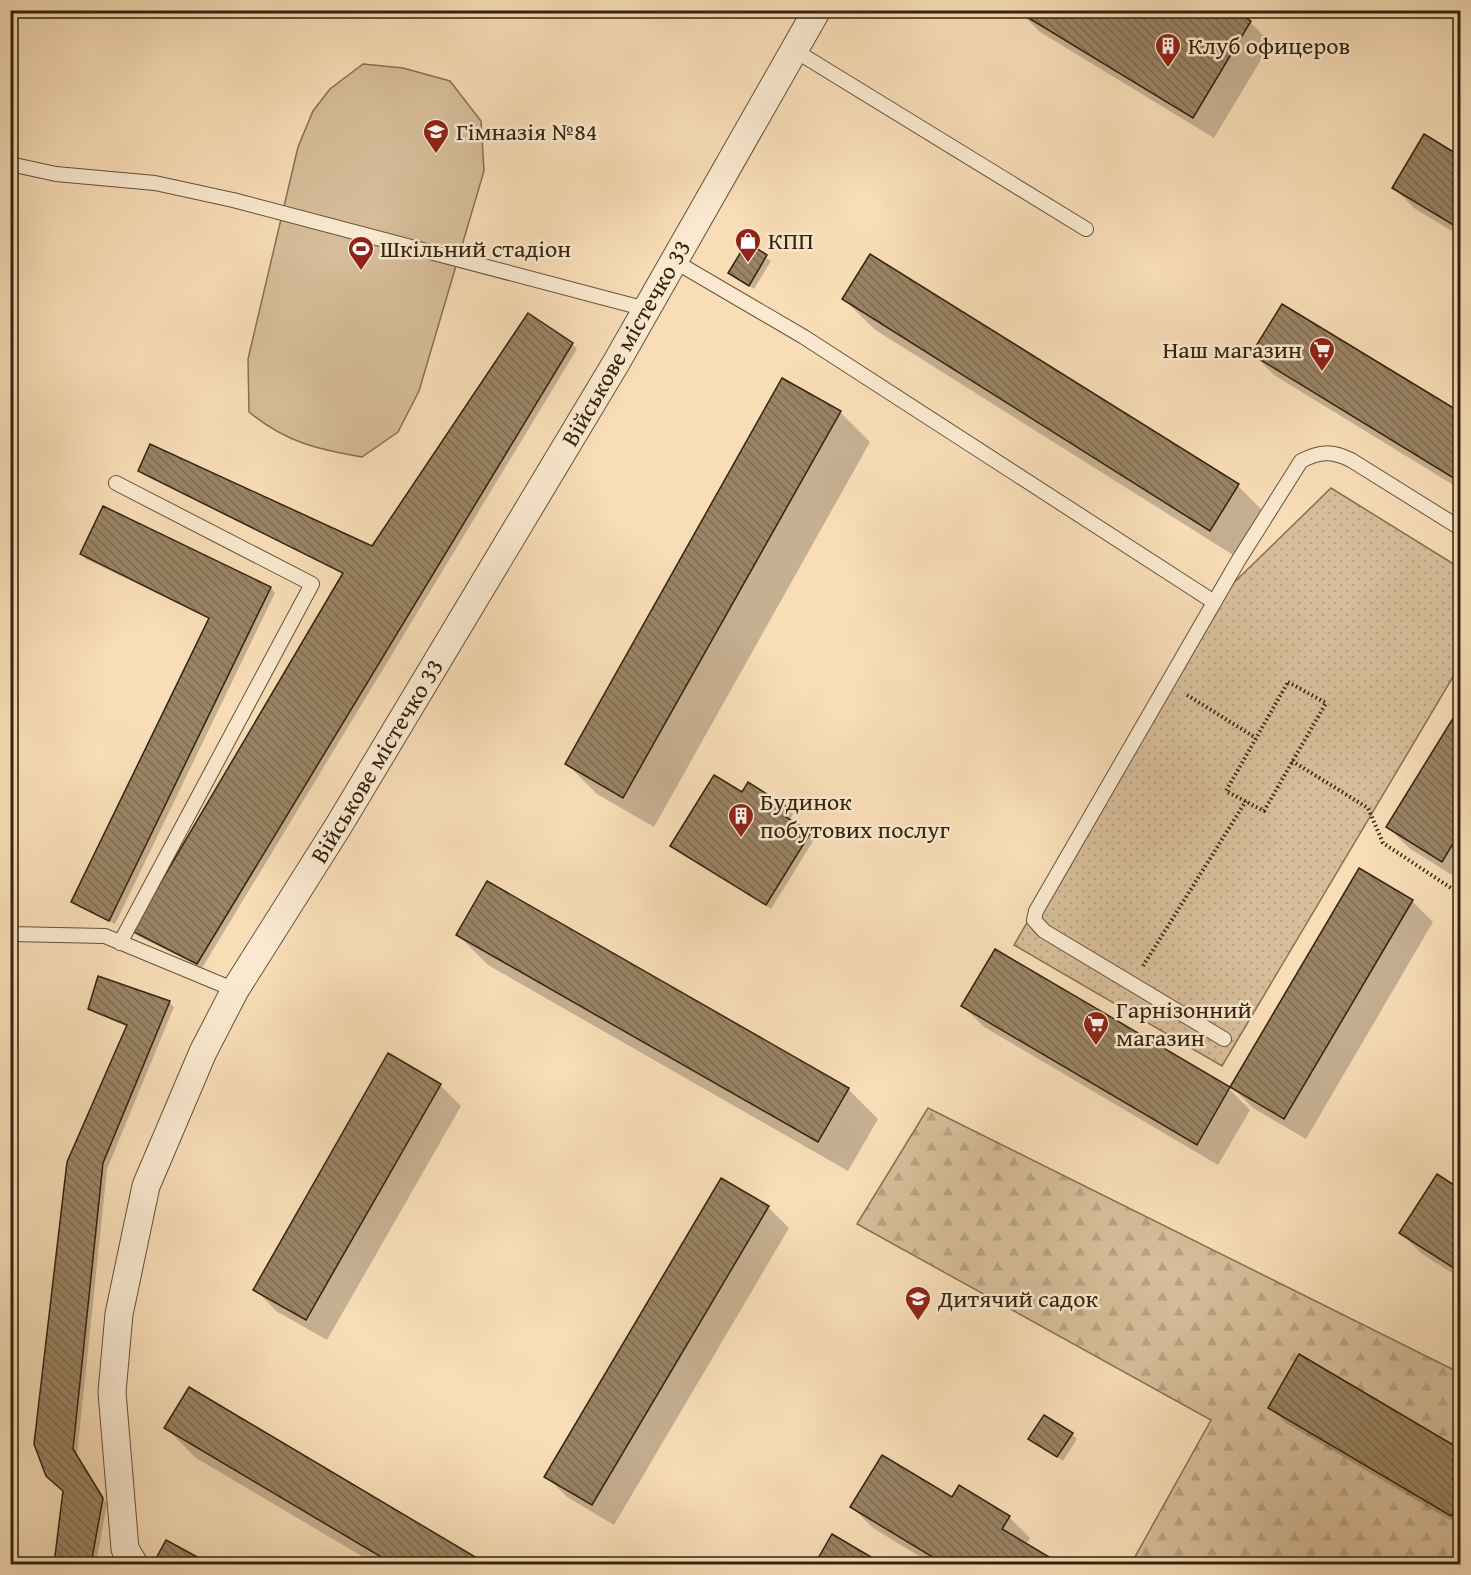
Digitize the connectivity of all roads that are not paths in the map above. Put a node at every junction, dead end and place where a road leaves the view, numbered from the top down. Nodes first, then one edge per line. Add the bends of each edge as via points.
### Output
1 (817, 10) edge
2 (794, 50) junction
3 (10, 164) edge
4 (1086, 229) dead end
5 (674, 261) junction
6 (646, 309) junction
7 (116, 483) dead end
8 (1461, 528) edge
9 (1214, 602) junction
10 (10, 934) edge
11 (120, 943) junction
12 (235, 990) junction
13 (1224, 1039) dead end
14 (134, 1564) edge

1 - 2 street, Військове містечко 33
2 - 4 lane
2 - 5 street, Військове містечко 33
3 - 6 lane via 56,174 155,183 233,200
5 - 6 street, Військове містечко 33
5 - 9 lane via 804,337
6 - 12 street, Військове містечко 33 via 339,825
7 - 11 lane via 312,584
8 - 9 lane via 1351,460 1333,452 1314,454 1301,461 1284,486
9 - 13 lane via 1034,920 1044,931
10 - 11 lane via 105,936
11 - 12 lane
12 - 14 street, Військове містечко 33 via 203,1052 146,1186 119,1314 112,1403 125,1550

